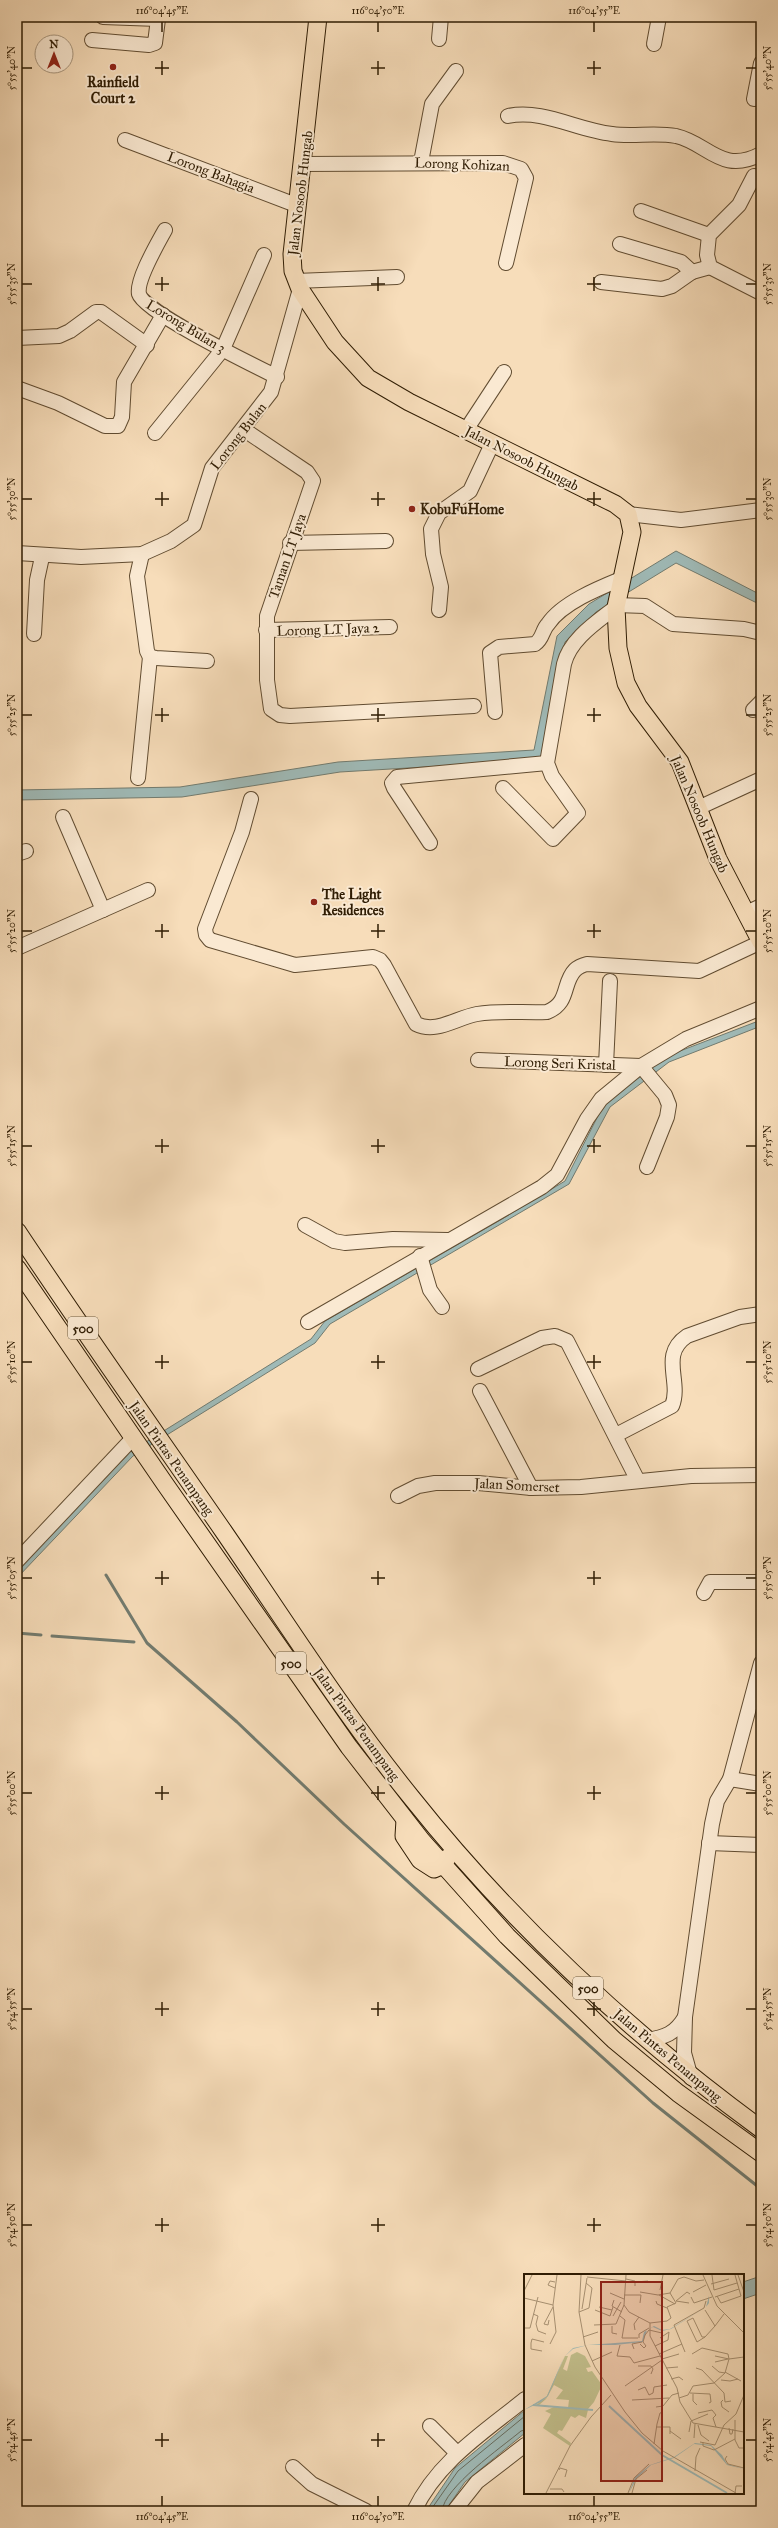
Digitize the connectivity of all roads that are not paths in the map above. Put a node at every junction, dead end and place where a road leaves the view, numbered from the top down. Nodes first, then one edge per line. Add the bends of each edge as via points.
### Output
1 (103, 17) edge
2 (318, 17) edge
3 (441, 17) edge
4 (659, 17) edge
5 (158, 18) edge
6 (438, 39) dead end
7 (92, 40) dead end
8 (654, 44) dead end
9 (761, 63) edge
10 (456, 72) dead end
11 (754, 99) dead end
12 (508, 116) dead end
13 (125, 140) dead end
14 (755, 156) edge
15 (421, 162) junction
16 (303, 164) junction
17 (757, 179) edge
18 (296, 205) junction
19 (641, 211) dead end
20 (165, 230) dead end
21 (709, 234) junction
22 (620, 244) dead end
23 (264, 255) dead end
24 (506, 263) dead end
25 (710, 268) junction
26 (692, 272) junction
27 (396, 277) dead end
28 (601, 282) dead end
29 (298, 285) junction
30 (761, 293) edge
31 (163, 315) junction
32 (17, 338) edge
33 (147, 345) junction
34 (223, 349) junction
35 (504, 372) dead end
36 (277, 377) junction
37 (17, 388) edge
38 (243, 429) junction
39 (466, 430) junction
40 (155, 433) dead end
41 (492, 444) junction
42 (761, 510) edge
43 (628, 514) junction
44 (386, 541) dead end
45 (290, 543) junction
46 (17, 553) edge
47 (142, 554) junction
48 (42, 557) junction
49 (620, 581) junction
50 (616, 605) junction
51 (439, 610) dead end
52 (390, 627) dead end
53 (266, 630) junction
54 (761, 633) edge
55 (34, 634) dead end
56 (150, 657) junction
57 (207, 661) dead end
58 (474, 706) dead end
59 (495, 712) dead end
60 (547, 763) junction
61 (138, 778) dead end
62 (761, 778) edge
63 (503, 788) dead end
64 (251, 799) dead end
65 (698, 808) junction
66 (63, 818) dead end
67 (430, 843) dead end
68 (148, 890) dead end
69 (761, 906) edge
70 (103, 910) junction
71 (746, 913) junction
72 (761, 942) edge
73 (17, 948) edge
74 (610, 981) dead end
75 (761, 1008) edge
76 (478, 1060) dead end
77 (606, 1064) junction
78 (647, 1071) junction
79 (647, 1166) dead end
80 (305, 1225) dead end
81 (17, 1230) edge
82 (448, 1240) junction
83 (420, 1256) junction
84 (17, 1268) edge
85 (442, 1307) dead end
86 (761, 1314) edge
87 (308, 1322) dead end
88 (478, 1369) dead end
89 (480, 1391) dead end
90 (616, 1436) junction
91 (134, 1438) junction
92 (761, 1475) edge
93 (638, 1481) junction
94 (531, 1488) junction
95 (398, 1496) dead end
96 (17, 1561) edge
97 (761, 1582) edge
98 (704, 1593) dead end
99 (761, 1663) edge
100 (730, 1779) junction
101 (761, 1784) edge
102 (434, 1825) junction
103 (709, 1843) junction
104 (761, 1845) edge
105 (443, 1865) junction
106 (604, 2002) junction
107 (685, 2017) junction
108 (646, 2040) junction
109 (639, 2060) junction
110 (692, 2078) junction
111 (761, 2129) edge
112 (761, 2153) edge
113 (524, 2400) edge
114 (430, 2426) dead end
115 (524, 2446) edge
116 (456, 2452) junction
117 (292, 2467) dead end
118 (366, 2511) edge
119 (414, 2511) edge
120 (454, 2511) edge

1 - 5 street
2 - 16 main road, Jalan Nosoob Hungab
3 - 6 street
4 - 8 street
5 - 7 street via 155,43 149,45
9 - 11 street
10 - 15 street via 432,104
12 - 14 street via 535,114 611,134 677,136 720,158 731,160
13 - 18 street, Lorong Bahagia
14 - 17 street
15 - 16 street, Lorong Kohizan
15 - 24 street, Lorong Kohizan via 504,163 515,165 524,173 525,184
16 - 18 main road, Jalan Nosoob Hungab
17 - 21 street via 739,205
18 - 29 main road, Jalan Nosoob Hungab via 292,254
19 - 21 street
20 - 31 street, Lorong Bulan 3 via 139,288 142,299
21 - 25 street via 707,255
22 - 26 street via 681,262
23 - 34 street
25 - 26 street
25 - 30 street
26 - 28 street via 672,286 662,289
27 - 29 street
29 - 36 street, Lorong Bulan
29 - 39 main road, Jalan Nosoob Hungab via 335,342 368,378
31 - 33 street
31 - 34 street, Lorong Bulan 3
32 - 33 street via 64,334 96,312 101,312
33 - 37 street via 124,382 122,417 114,427 105,426
34 - 36 street, Lorong Bulan 3
34 - 40 street
35 - 39 street
36 - 38 street, Lorong Bulan via 268,398
38 - 45 street, Taman LT Jaya via 312,477 312,487
38 - 47 street, Lorong Bulan via 212,468 194,525 171,541
39 - 41 main road, Jalan Nosoob Hungab
41 - 43 main road, Jalan Nosoob Hungab via 615,504
41 - 51 street via 470,491 439,513 431,529 433,554 441,588
42 - 43 street via 681,520
43 - 49 main road, Jalan Nosoob Hungab via 632,532
44 - 45 street
45 - 53 street, Taman LT Jaya via 269,608
46 - 48 street, Lorong Bulan
47 - 48 street, Lorong Bulan
47 - 56 street via 137,569 138,590 146,651
48 - 55 street via 37,580
49 - 50 main road, Jalan Nosoob Hungab
49 - 59 street via 589,593 569,606 548,624 535,644 499,647 490,653
50 - 54 street via 645,606 673,624 728,627
50 - 60 street via 590,628 566,656
50 - 65 main road, Jalan Nosoob Hungab via 618,648 626,683 638,706 674,752
52 - 53 street, Lorong LT Jaya 2
53 - 58 street, Taman LT Jaya via 269,704 274,713 323,715
56 - 57 street
56 - 61 street
60 - 63 street via 552,776 578,813 553,839
60 - 67 street via 398,777 392,783 394,788
62 - 65 street
64 - 72 street via 242,832 205,929 206,935 210,940 294,965 373,957 384,965 416,1024 424,1028 433,1028 477,1014 547,1012 555,1009 561,1003 574,972 587,964 699,971
65 - 71 main road, Jalan Nosoob Hungab via 718,859
66 - 70 street
68 - 70 street
69 - 71 street
70 - 73 street
71 - 72 main road, Jalan Nosoob Hungab
74 - 77 street
75 - 78 street via 686,1039
76 - 77 street, Lorong Seri Kristal
77 - 78 street, Lorong Seri Kristal
78 - 79 street via 669,1105 667,1117
78 - 82 street via 596,1106 566,1160 551,1180
80 - 82 street via 334,1241 345,1243 393,1239
81 - 102 main road, Jalan Pintas Penampang / 500 via 305,1652
82 - 83 street
83 - 85 street via 430,1290
83 - 87 street
84 - 91 main road, Jalan Pintas Penampang / 500
86 - 90 street via 740,1316 687,1336 675,1344 672,1357 672,1406
88 - 90 street via 542,1338 555,1336 567,1341
89 - 94 street
90 - 93 street
91 - 96 street
91 - 105 main road, Jalan Pintas Penampang / 500 via 349,1747
92 - 93 street, Jalan Somerset via 691,1476
93 - 94 street, Jalan Somerset via 581,1488
94 - 95 street, Jalan Somerset via 478,1483 435,1483 418,1486
97 - 98 street via 710,1582
99 - 100 street
100 - 101 street
100 - 103 street via 717,1801
102 - 105 main road via 436,1840 446,1854
102 - 106 main road, Jalan Pintas Penampang / 500 via 523,1924
103 - 104 street
103 - 107 street
105 - 109 main road, Jalan Pintas Penampang / 500 via 518,1947 609,2035
106 - 108 main road, Jalan Pintas Penampang / 500
106 - 109 main road via 600,2014 604,2022 630,2044
107 - 108 street via 678,2028 669,2035
107 - 110 street via 684,2053
108 - 110 main road, Jalan Pintas Penampang / 500
109 - 112 main road, Jalan Pintas Penampang / 500 via 678,2093
110 - 111 main road, Jalan Pintas Penampang / 500
113 - 116 street
114 - 116 street
115 - 120 street via 477,2482
116 - 119 street via 421,2495
117 - 118 street via 312,2484

